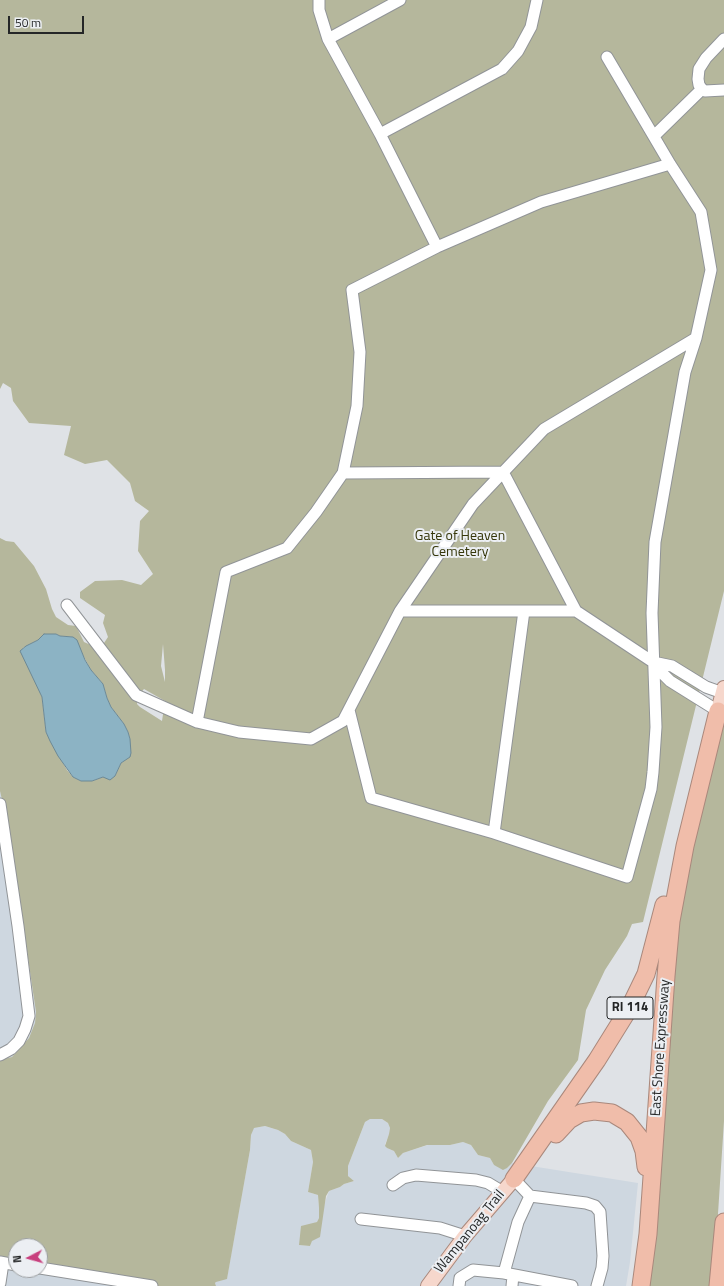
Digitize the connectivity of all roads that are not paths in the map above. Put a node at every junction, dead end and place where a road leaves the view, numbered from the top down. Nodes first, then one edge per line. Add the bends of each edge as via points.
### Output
1 (319, 0) edge
2 (400, 0) edge
3 (537, 0) edge
4 (328, 39) junction
5 (724, 39) edge
6 (607, 57) dead end
7 (702, 89) junction
8 (724, 90) edge
9 (380, 134) junction
10 (654, 136) junction
11 (670, 164) junction
12 (437, 247) junction
13 (696, 338) junction
14 (503, 472) junction
15 (343, 473) junction
16 (67, 605) dead end
17 (400, 611) junction
18 (524, 611) junction
19 (576, 611) junction
20 (653, 662) junction
21 (723, 690) edge
22 (349, 710) junction
23 (718, 711) junction
24 (197, 722) junction
25 (0, 804) edge
26 (693, 812) junction
27 (494, 833) junction
28 (0, 1055) edge
29 (514, 1179) junction
30 (393, 1185) dead end
31 (503, 1192) junction
32 (530, 1196) junction
33 (361, 1219) dead end
34 (724, 1222) edge
35 (648, 1234) junction
36 (465, 1236) junction
37 (1, 1262) edge
38 (48, 1269) edge
39 (510, 1278) edge
40 (0, 1283) edge
41 (152, 1286) edge
42 (428, 1286) edge
43 (459, 1286) edge
44 (572, 1286) edge
45 (597, 1286) edge
46 (642, 1286) edge
47 (718, 1286) edge

1 - 4 street via 319,10
2 - 4 street
3 - 9 street via 531,27 518,51 502,69
4 - 9 street
5 - 7 street via 699,69 699,85
6 - 10 street
7 - 8 street
7 - 10 street
9 - 12 street
10 - 11 street
11 - 12 street via 541,202
11 - 13 street via 701,212 711,270
12 - 15 street via 352,290 360,352 357,406
13 - 14 street via 544,429
13 - 20 street via 685,372 656,542 652,613
14 - 15 street
14 - 17 street via 473,504
14 - 19 street
15 - 24 street via 287,548 226,572
16 - 24 street via 136,695
17 - 18 street
17 - 22 street
18 - 19 street
18 - 27 street
19 - 20 street
20 - 21 street via 672,666 706,687
20 - 23 street via 670,681
20 - 27 street via 655,734 651,790 627,877
21 - 23 main road, RI 114
22 - 24 street via 343,721 311,739 239,732
22 - 27 street via 372,798
23 - 26 highway, RI 114
25 - 28 street via 29,1016 19,1041
26 - 29 highway, RI 114 via 639,990 597,1060
26 - 35 highway, East Shore Expressway via 678,878 669,939
29 - 31 main road, Wampanoag Trail / RI 114
29 - 32 street
29 - 35 highway via 573,1117 589,1111 612,1113 634,1129 643,1146
30 - 31 street via 403,1178 416,1175 476,1180 488,1183
31 - 36 main road, Wampanoag Trail / RI 114
32 - 39 street via 518,1222
32 - 45 street via 586,1203 595,1206 600,1212 603,1256
33 - 36 street via 440,1228
34 - 47 highway
35 - 46 highway, East Shore Expressway
36 - 42 main road, Wampanoag Trail / RI 114
37 - 40 street
38 - 41 street
39 - 43 street via 473,1270 460,1278
39 - 44 street

